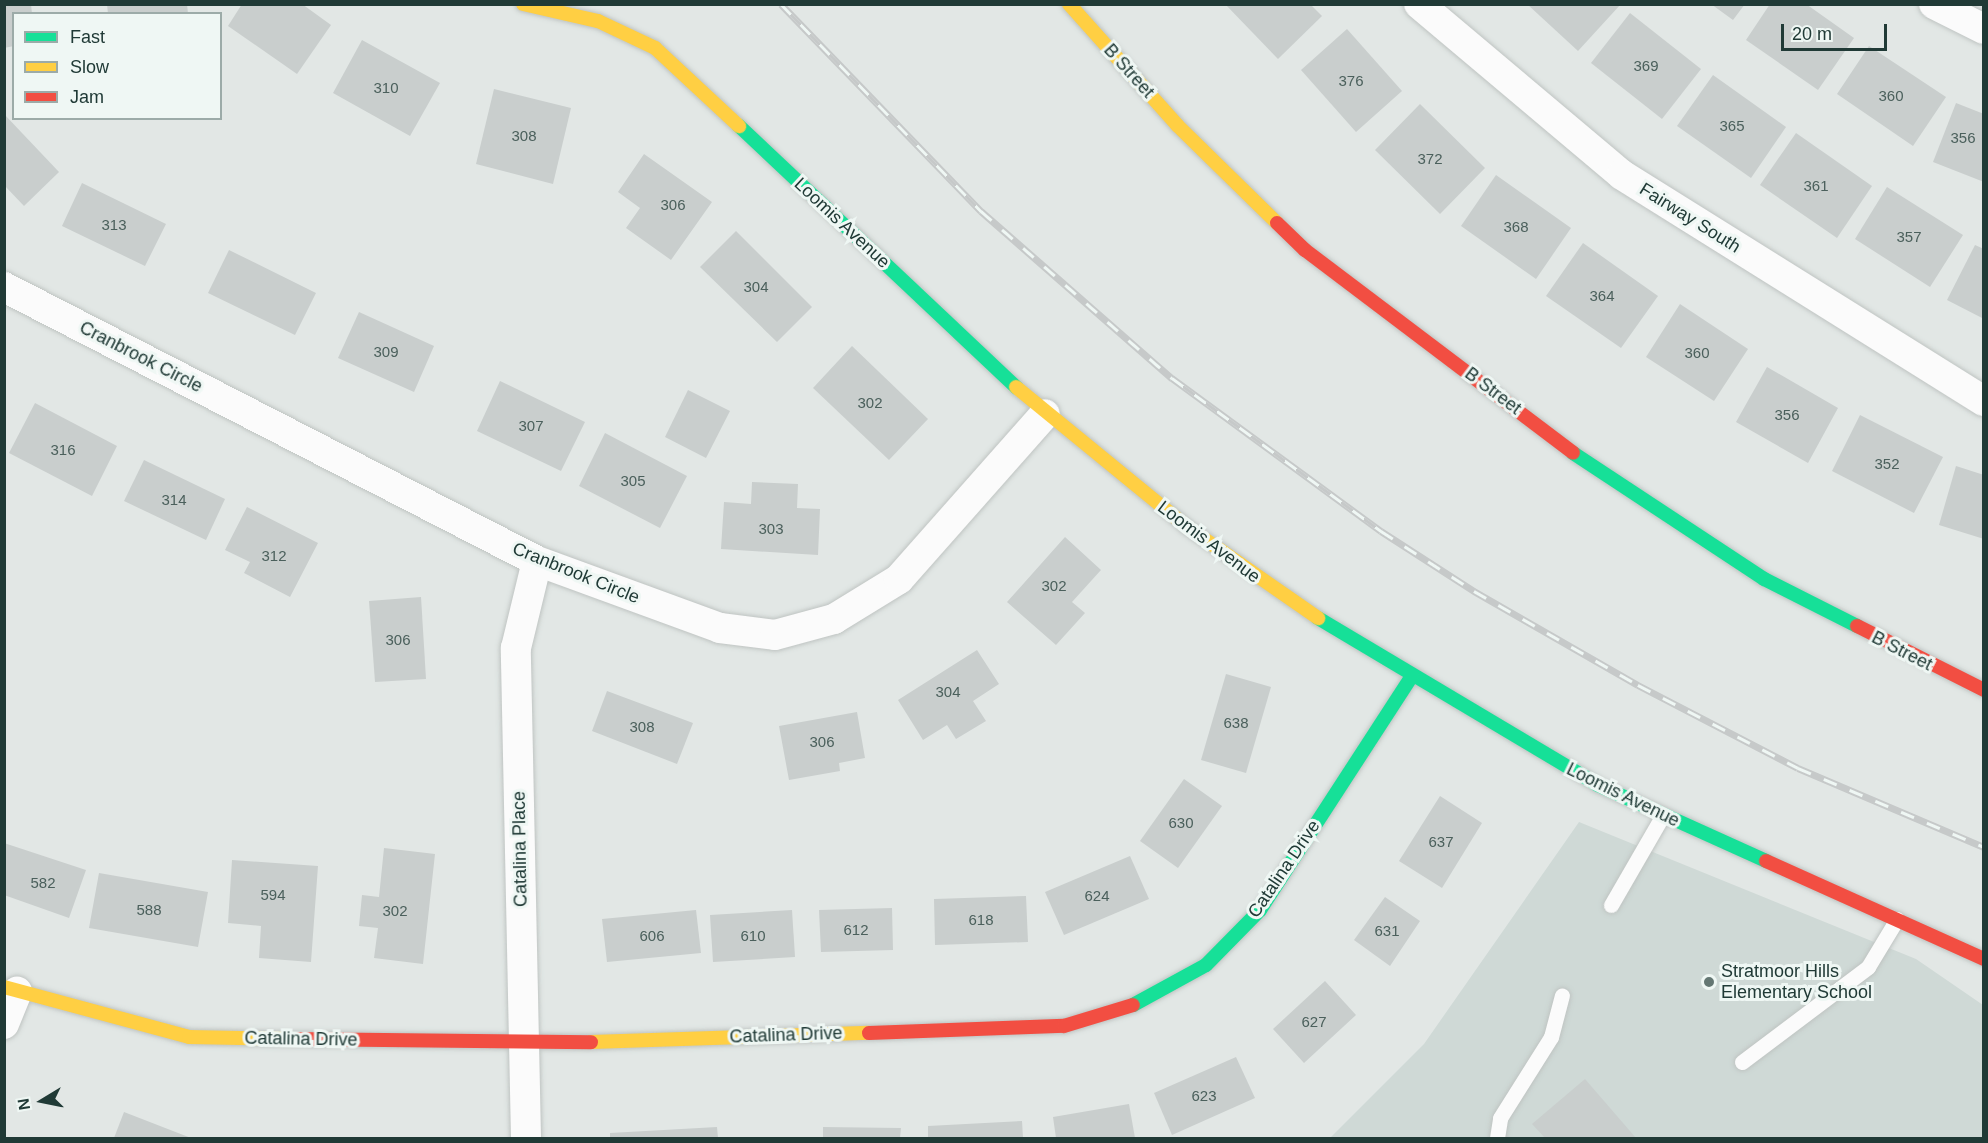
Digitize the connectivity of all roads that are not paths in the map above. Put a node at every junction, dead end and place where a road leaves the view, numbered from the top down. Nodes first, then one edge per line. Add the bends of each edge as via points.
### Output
1 (523, 4) edge
2 (1069, 4) edge
3 (1419, 4) edge
4 (1934, 4) edge
5 (1983, 29) edge
6 (4, 287) edge
7 (1983, 400) edge
8 (1045, 414) junction
9 (537, 561) junction
10 (1412, 676) junction
11 (1983, 690) edge
12 (1664, 815) junction
13 (1611, 905) dead end
14 (1897, 919) junction
15 (1983, 959) edge
16 (11, 990) edge
17 (1562, 995) dead end
18 (4, 1024) edge
19 (524, 1044) junction
20 (1742, 1062) dead end
21 (526, 1138) edge
22 (1497, 1138) edge

1 - 8 street, Loomis Avenue via 598,21 655,48
2 - 11 street, B Street via 1177,125 1305,250 1605,477 1764,579
3 - 7 street, Fairway South via 1622,176
4 - 5 street
6 - 9 street, Cranbrook Circle
8 - 9 street, Cranbrook Circle via 899,579 834,619 775,635 720,628
8 - 10 street, Loomis Avenue via 1187,527 1292,603
9 - 19 street, Catalina Place via 516,648
10 - 12 street, Loomis Avenue via 1598,784
10 - 19 street, Catalina Drive via 1260,910 1206,965 1140,1003 1064,1026
12 - 13 lane
12 - 14 street, Loomis Avenue
14 - 15 street, Loomis Avenue
14 - 20 lane via 1868,967
16 - 18 street
16 - 19 street, Catalina Drive via 189,1037
17 - 22 lane via 1551,1037 1500,1118
19 - 21 street, Catalina Place

